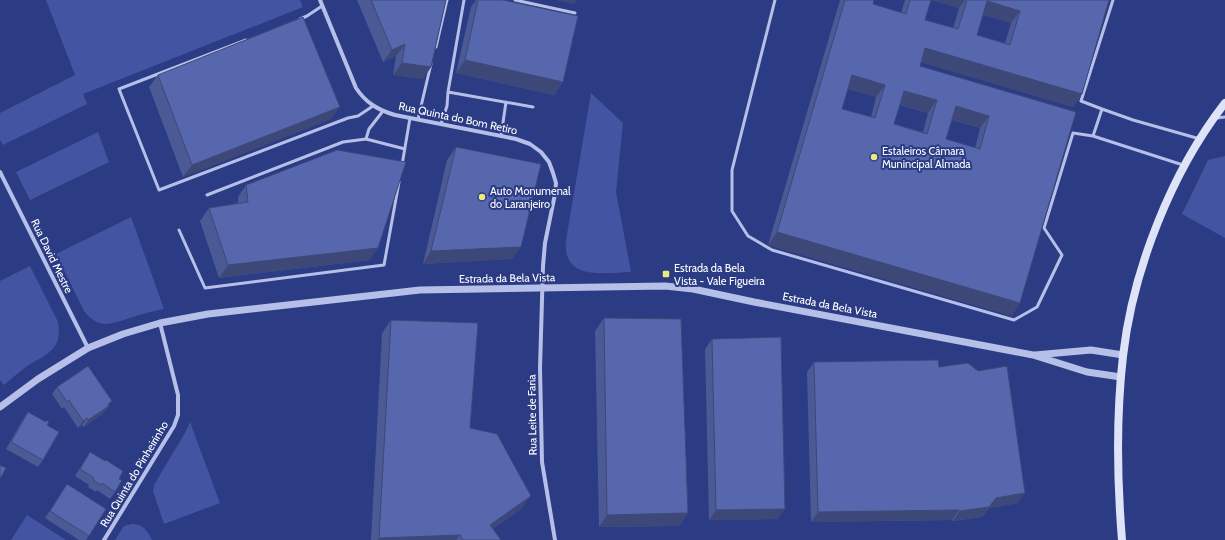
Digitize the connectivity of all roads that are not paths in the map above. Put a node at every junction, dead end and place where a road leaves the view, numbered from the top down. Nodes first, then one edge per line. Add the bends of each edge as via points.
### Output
1 (320, 0) edge
2 (447, 0) edge
3 (464, 0) edge
4 (515, 0) edge
5 (776, 0) edge
6 (1113, 0) edge
7 (322, 6) junction
8 (574, 13) dead end
9 (292, 22) edge
10 (249, 39) edge
11 (434, 52) edge
12 (433, 59) edge
13 (448, 92) junction
14 (506, 102) junction
15 (1225, 103) edge
16 (373, 106) junction
17 (533, 107) dead end
18 (1102, 110) junction
19 (383, 112) junction
20 (1225, 117) edge
21 (410, 118) junction
22 (1213, 118) junction
23 (418, 119) junction
24 (441, 124) junction
25 (501, 136) junction
26 (1093, 136) junction
27 (366, 139) junction
28 (1200, 139) junction
29 (405, 149) junction
30 (1185, 166) junction
31 (0, 172) edge
32 (401, 172) edge
33 (400, 180) edge
34 (207, 195) dead end
35 (179, 230) dead end
36 (542, 288) junction
37 (160, 323) junction
38 (88, 348) junction
39 (1032, 355) junction
40 (1123, 355) junction
41 (1121, 377) junction
42 (0, 407) edge
43 (104, 540) edge
44 (556, 540) edge
45 (1122, 540) edge

1 - 7 street, Rua Quinta do Bom Retiro
2 - 11 lane
3 - 13 lane
4 - 8 lane
5 - 26 lane via 732,170 732,211 748,236 772,250 1014,320 1037,307 1062,255 1044,228 1073,133
6 - 18 lane via 1081,101
7 - 9 lane
7 - 16 street, Rua Quinta do Bom Retiro via 356,88 362,98
10 - 16 lane via 118,89 159,190 358,116
12 - 23 lane
13 - 14 lane
13 - 24 lane via 447,106
14 - 17 lane
14 - 25 lane
15 - 22 main road
16 - 19 street, Rua Quinta do Bom Retiro
18 - 26 lane
18 - 28 lane
19 - 21 street, Rua Quinta do Bom Retiro
19 - 27 lane via 369,129
20 - 22 lane
21 - 23 street, Rua Quinta do Bom Retiro
21 - 29 lane
22 - 28 main road
23 - 24 street, Rua Quinta do Bom Retiro
24 - 25 street, Rua Quinta do Bom Retiro
25 - 36 street, Rua Quinta do Bom Retiro via 530,144 541,152 554,173 555,194 545,243
26 - 30 lane
27 - 29 lane
27 - 34 lane via 343,142
28 - 30 main road
29 - 32 lane
30 - 40 main road via 1165,206 1141,272
31 - 38 street, Rua David Mestre
33 - 35 lane via 384,265 205,288
36 - 37 street, Estrada da Bela Vista via 420,290 208,314
36 - 39 street, Estrada da Bela Vista via 665,286 693,289
36 - 44 street, Rua Leite de Faria via 542,462
37 - 38 street, Estrada da Bela Vista
37 - 43 street, Rua Quinta do Pinheirinho via 178,396 178,415 174,426
38 - 42 street, Estrada da Bela Vista via 38,379
39 - 40 street, Estrada da Bela Vista via 1091,350
39 - 41 street, Estrada da Bela Vista via 1087,372
40 - 41 main road
41 - 45 main road via 1118,457

